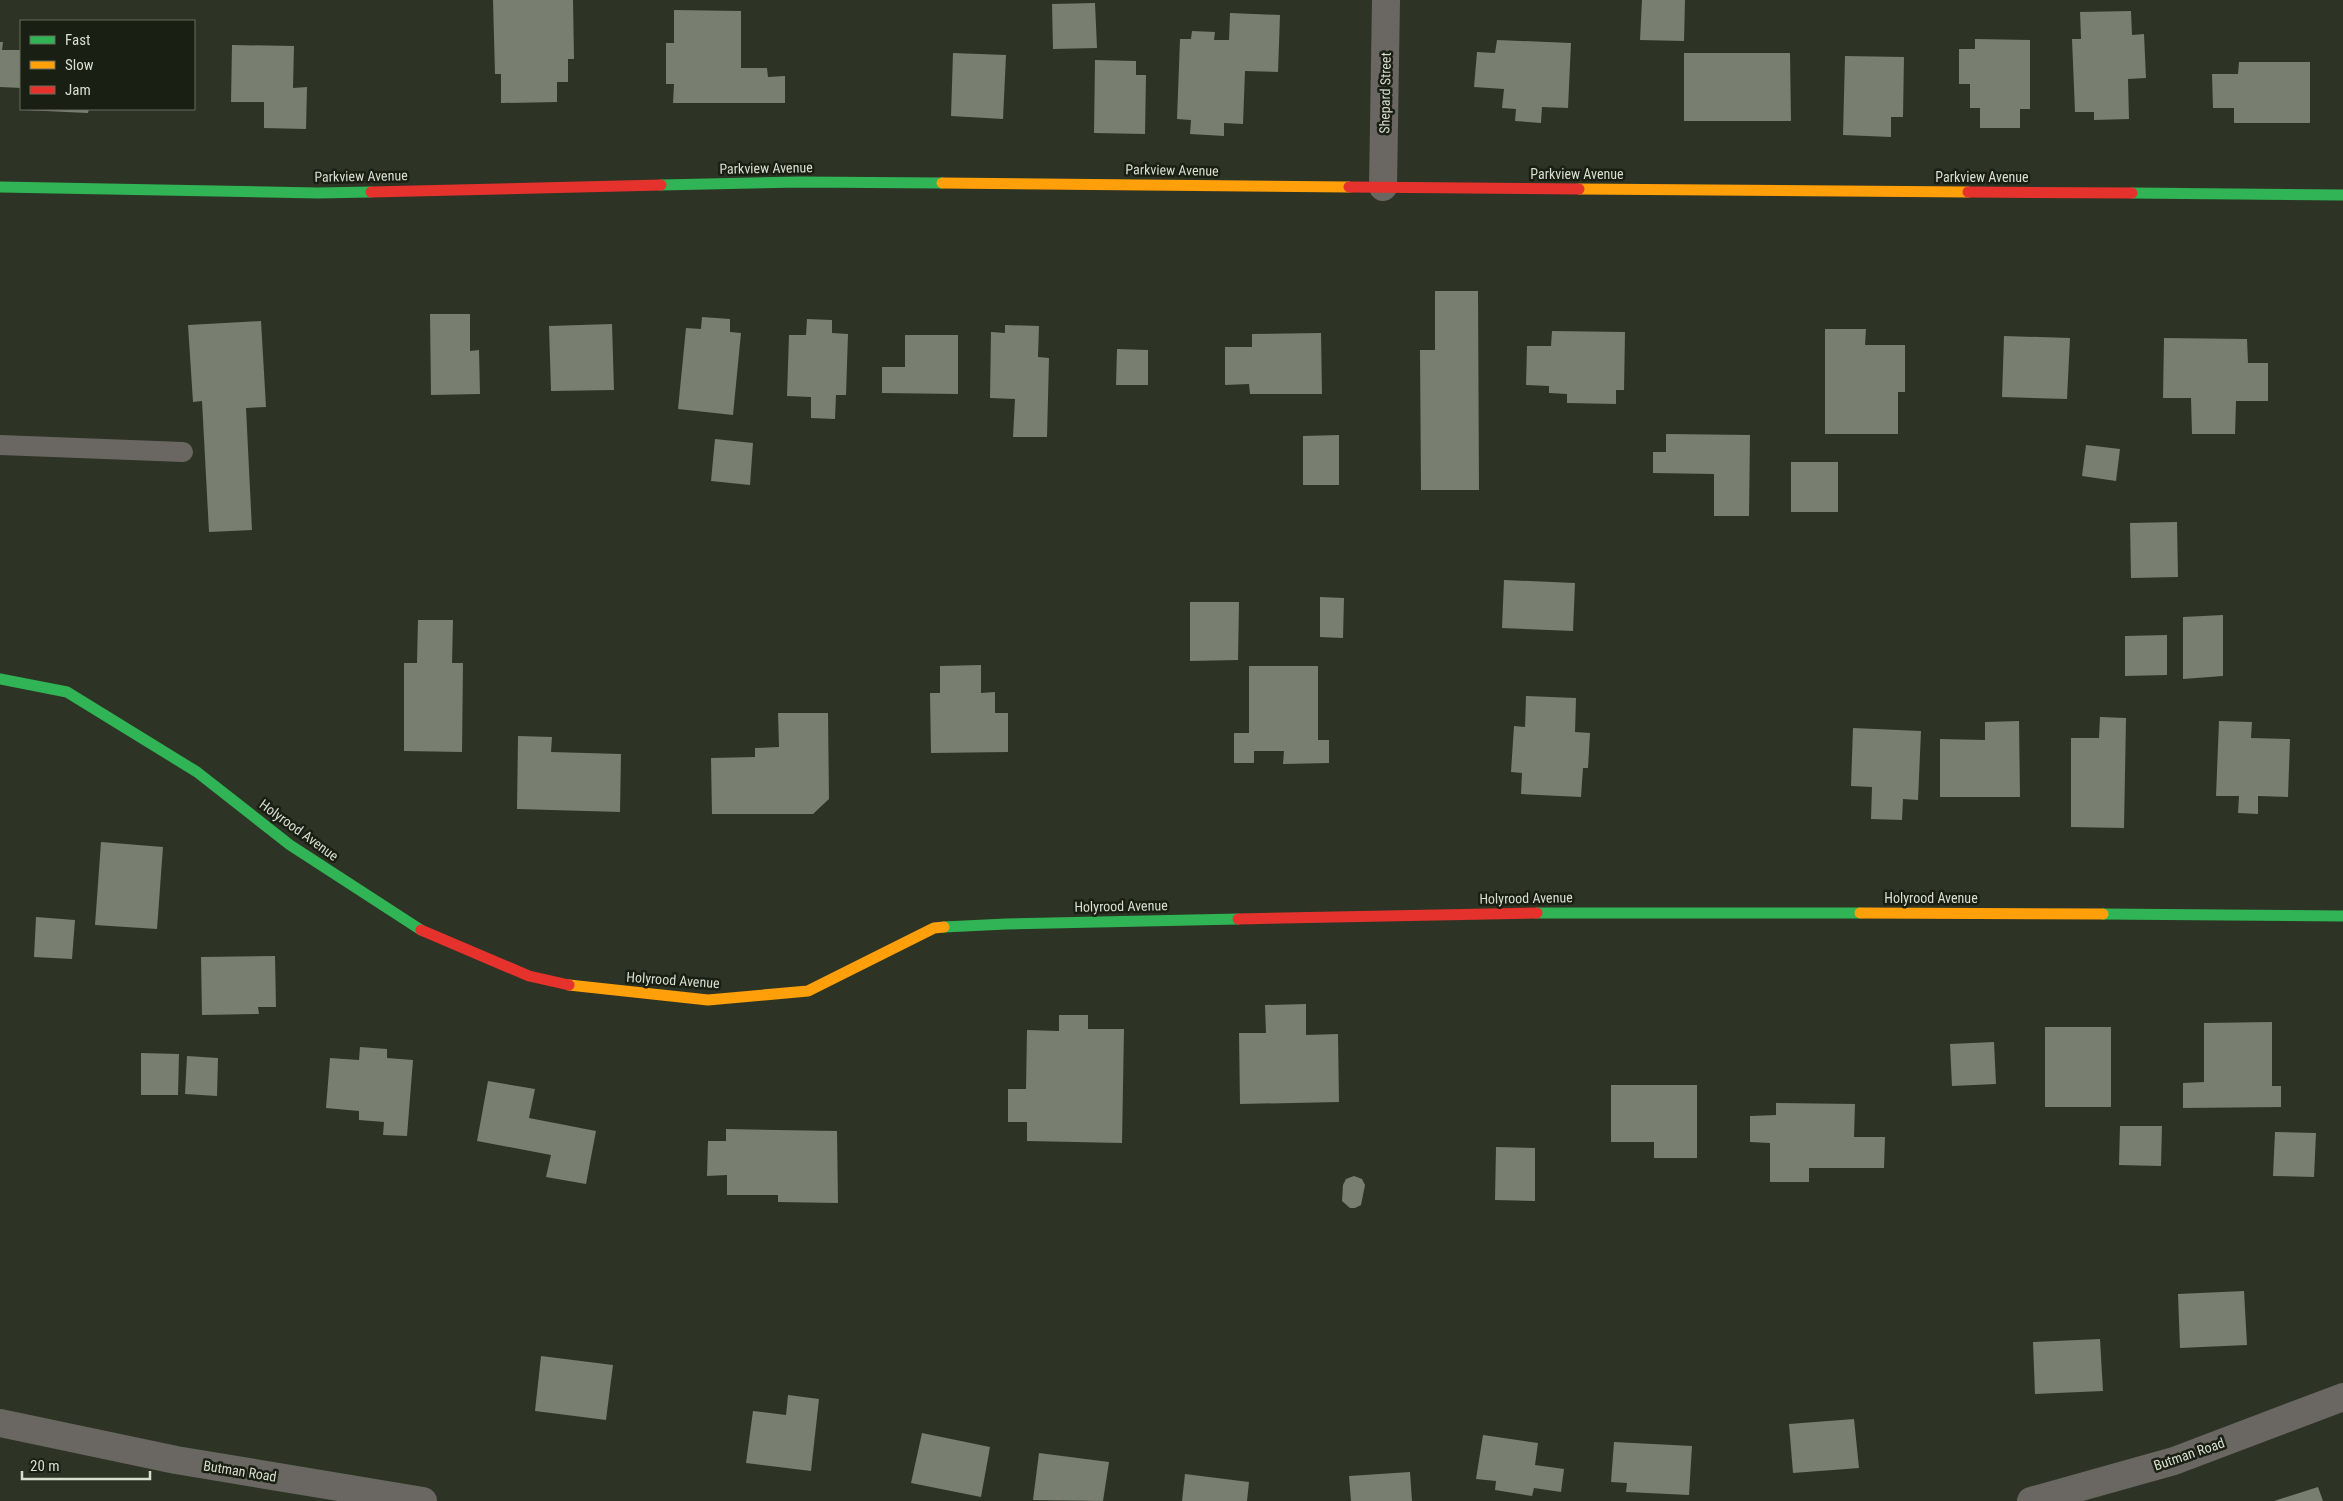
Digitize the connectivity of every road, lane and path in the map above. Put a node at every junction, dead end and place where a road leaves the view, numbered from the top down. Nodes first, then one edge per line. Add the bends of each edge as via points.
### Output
1 (1386, 0) edge
2 (0, 187) edge
3 (1383, 187) junction
4 (2343, 195) edge
5 (0, 444) edge
6 (184, 452) dead end
7 (0, 679) edge
8 (2343, 916) edge
9 (2343, 1397) edge
10 (0, 1423) edge
11 (423, 1501) edge
12 (2031, 1501) edge

1 - 3 street, Shepard Street
2 - 3 street, Parkview Avenue via 318,193 800,182
3 - 4 street, Parkview Avenue
5 - 6 lane
7 - 8 street, Holyrood Avenue via 66,692 197,772 290,845 419,929 529,976 578,987 708,1000 808,991 934,928 1006,924 1612,911
9 - 12 street, Butman Road via 2174,1461
10 - 11 street, Butman Road via 176,1460

